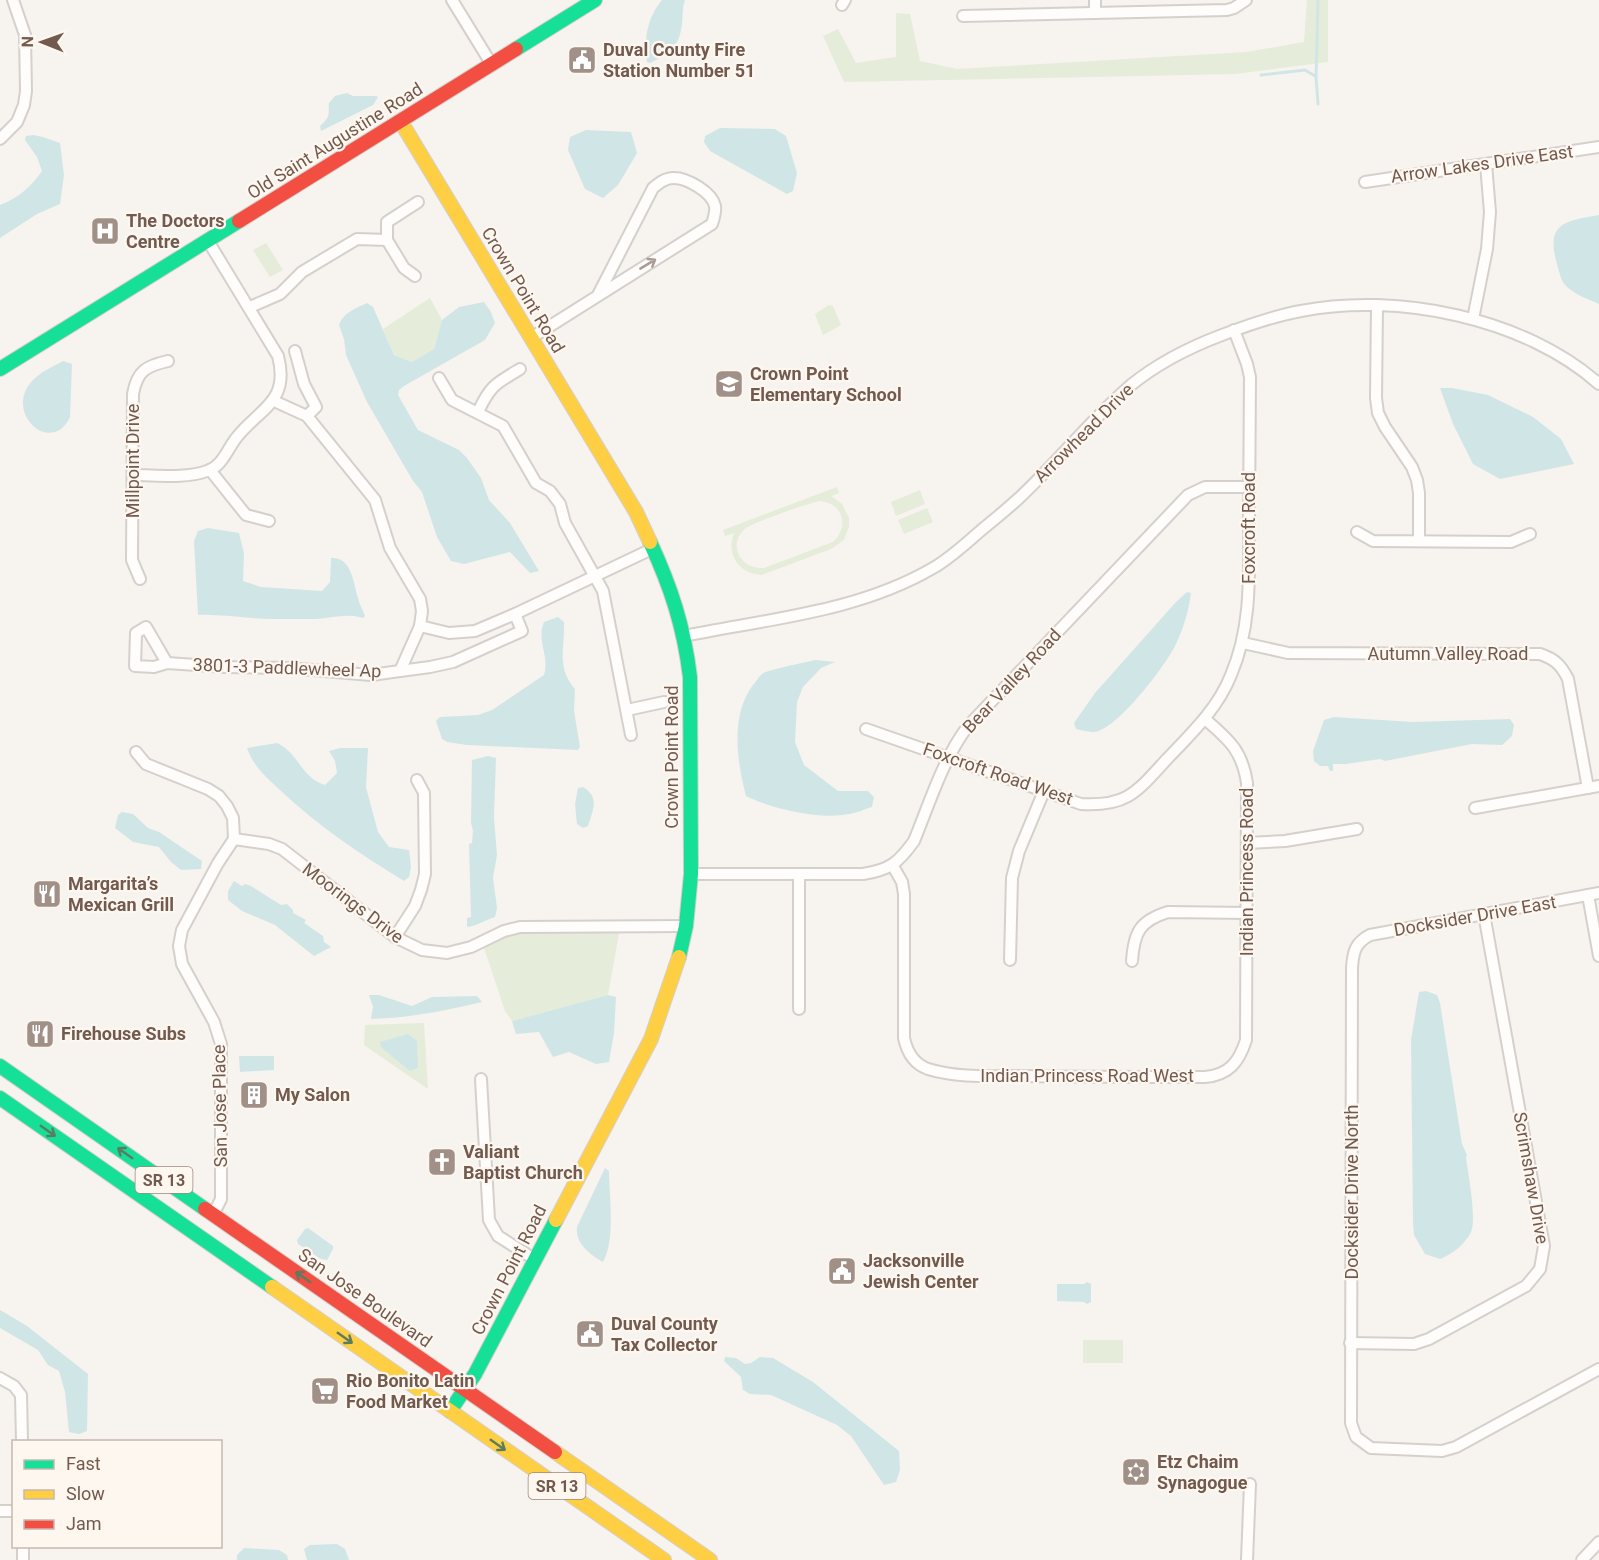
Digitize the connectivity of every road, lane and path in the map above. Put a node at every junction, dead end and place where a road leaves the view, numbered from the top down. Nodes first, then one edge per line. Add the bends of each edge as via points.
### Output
1 (13, 0) edge
2 (452, 0) edge
3 (595, 0) edge
4 (1095, 0) edge
5 (1246, 0) edge
6 (1095, 13) junction
7 (963, 16) dead end
8 (492, 65) junction
9 (401, 122) junction
10 (0, 139) edge
11 (1599, 147) edge
12 (1486, 164) junction
13 (1365, 182) dead end
14 (418, 202) dead end
15 (387, 240) junction
16 (208, 241) junction
17 (415, 276) dead end
18 (598, 295) junction
19 (1377, 306) junction
20 (250, 307) junction
21 (1473, 319) junction
22 (1234, 330) junction
23 (531, 338) junction
24 (295, 351) dead end
25 (168, 362) dead end
26 (0, 369) edge
27 (520, 369) dead end
28 (439, 378) dead end
29 (1599, 384) edge
30 (273, 401) junction
31 (478, 412) junction
32 (307, 416) junction
33 (210, 470) junction
34 (133, 475) junction
35 (1249, 487) junction
36 (269, 521) dead end
37 (1357, 532) dead end
38 (1530, 534) dead end
39 (1419, 541) junction
40 (654, 548) junction
41 (596, 577) junction
42 (140, 579) dead end
43 (515, 614) junction
44 (420, 626) junction
45 (684, 636) junction
46 (1243, 643) junction
47 (167, 663) dead end
48 (400, 671) junction
49 (664, 702) dead end
50 (627, 710) junction
51 (1205, 719) junction
52 (866, 729) dead end
53 (632, 735) dead end
54 (136, 752) dead end
55 (949, 757) junction
56 (417, 780) dead end
57 (1599, 786) edge
58 (1587, 788) junction
59 (1044, 791) junction
60 (1475, 807) dead end
61 (1357, 829) dead end
62 (234, 839) junction
63 (1247, 843) junction
64 (893, 866) junction
65 (691, 874) junction
66 (799, 875) junction
67 (1594, 894) edge
68 (1247, 913) junction
69 (1484, 914) junction
70 (686, 926) junction
71 (395, 937) junction
72 (1355, 947) joint
73 (1599, 956) edge
74 (1010, 960) dead end
75 (1132, 961) dead end
76 (799, 1009) dead end
77 (1246, 1040) joint
78 (0, 1066) edge
79 (481, 1078) dead end
80 (0, 1098) edge
81 (213, 1215) junction
82 (177, 1221) junction
83 (241, 1235) junction
84 (202, 1239) junction
85 (534, 1259) junction
86 (331, 1297) junction
87 (297, 1305) junction
88 (1350, 1343) junction
89 (1599, 1369) edge
90 (0, 1378) edge
91 (465, 1389) junction
92 (450, 1411) junction
93 (22, 1440) edge
94 (1250, 1484) dead end
95 (636, 1509) junction
96 (595, 1512) junction
97 (660, 1526) junction
98 (621, 1530) junction
99 (1599, 1542) edge
100 (664, 1560) edge
101 (710, 1560) edge
102 (1247, 1560) edge
103 (1582, 1560) edge

1 - 10 street via 26,35 26,91 17,122
2 - 8 street
3 - 8 main road, Old Saint Augustine Road
4 - 6 street
5 - 6 street via 1227,10
6 - 7 street
8 - 9 main road, Old Saint Augustine Road
9 - 16 main road, Old Saint Augustine Road
9 - 23 main road, Crown Point Road
11 - 12 street, Arrow Lakes Drive East
12 - 13 street, Arrow Lakes Drive East
12 - 21 street via 1490,212 1487,249
14 - 15 street via 387,222
15 - 17 street via 404,268
15 - 20 street via 357,239 302,272 280,294
16 - 20 street
16 - 26 main road, Old Saint Augustine Road
18 -> 18 street via 712,224 715,205 709,195 675,178 663,180 653,188
18 - 23 street
19 - 21 street, Arrowhead Drive via 1430,310
19 - 22 street, Arrowhead Drive via 1303,310
19 - 39 street via 1378,413 1417,480
20 - 30 street via 281,368
21 - 29 street, Arrowhead Drive via 1553,350
22 - 35 street, Foxcroft Road via 1250,377
22 - 45 street, Arrowhead Drive via 1189,350 1134,383 1019,498 935,567 862,599
23 - 40 main road, Crown Point Road
24 - 32 street via 304,384 316,407
25 - 34 street, Millpoint Drive via 151,365 135,384
27 - 31 street via 494,384
28 - 31 street via 452,400
30 - 32 street, 3801-3 Paddlewheel Ap
30 - 33 street
31 - 41 street via 503,426 536,483 550,491 560,504 565,523
32 - 44 street, 3801-3 Paddlewheel Ap via 375,500 390,548 420,599
33 - 34 street via 183,475
33 - 36 street via 246,515
34 - 42 street, Millpoint Drive via 132,561
35 - 46 street, Foxcroft Road via 1248,603
35 - 55 street, Bear Valley Road via 1205,487 1188,495 968,726
37 - 39 street via 1373,541
38 - 39 street via 1511,542
40 - 41 street
40 - 45 main road, Crown Point Road
41 - 43 street
41 - 50 street via 603,591
43 - 44 street via 475,631 460,633
43 - 48 street via 522,631 453,662
44 - 48 street, 3801-3 Paddlewheel Ap
45 - 65 main road, Crown Point Road via 691,709
46 - 51 street, Foxcroft Road via 1231,677
46 - 58 street, Autumn Valley Road via 1288,653 1540,654 1552,658 1569,679
47 - 48 street, 3801-3 Paddlewheel Ap via 371,675
49 - 50 street
50 - 53 street
51 - 59 street, Foxcroft Road West via 1125,799 1099,805 1081,804
51 - 63 street, Indian Princess Road via 1231,741 1245,767
52 - 55 street, Foxcroft Road West
54 - 62 street via 146,764 219,796 233,818
55 - 59 street, Foxcroft Road West
55 - 64 street, Bear Valley Road via 914,840
56 - 71 street via 424,793 425,874 415,906
57 - 58 street
58 - 60 street
59 - 74 street via 1013,870
61 - 63 street
62 - 71 street, Moorings Drive via 282,849
62 - 81 street, San Jose Place via 182,930 179,946 182,964 214,1022 221,1044 221,1199
63 - 68 street, Indian Princess Road
64 - 66 street via 863,874
64 - 77 street, Indian Princess Road West via 904,894 904,1038 912,1058 926,1068 966,1075 1205,1077 1225,1072 1235,1064
65 - 66 street
65 - 70 main road, Crown Point Road
66 - 76 street
67 - 69 street, Docksider Drive East
67 - 73 street
68 - 75 street via 1168,912 1156,916 1137,933
68 - 77 street, Indian Princess Road
69 - 72 street, Docksider Drive East via 1370,935
69 - 88 street, Scrimshaw Drive via 1544,1246 1540,1269 1526,1286 1422,1342
70 - 71 street, Moorings Drive via 527,926 447,953 422,950
70 - 85 main road, Crown Point Road via 676,970 651,1039
72 - 88 street, Docksider Drive North
81 -> 78 main road, San Jose Boulevard / SR 13
79 - 85 street via 489,1220 498,1236
80 -> 82 main road, SR 13
81 - 82 main road via 205,1220
81 - 83 main road, San Jose Boulevard / SR 13
82 - 84 main road, SR 13
83 - 84 main road
86 -> 83 main road, San Jose Boulevard / SR 13
84 - 87 main road, SR 13
85 - 91 main road, Crown Point Road
86 - 87 main road via 322,1303
86 - 91 main road, San Jose Boulevard / SR 13
87 -> 92 main road, SR 13
88 - 89 street, Docksider Drive North via 1351,1423 1356,1437 1377,1449 1442,1451 1456,1447
90 - 93 street via 21,1395
91 - 92 main road, Crown Point Road
91 - 95 main road, San Jose Boulevard / SR 13
92 -> 96 main road, SR 13
94 - 102 street
95 - 96 main road
95 - 97 main road, San Jose Boulevard / SR 13
96 - 98 main road, SR 13
97 - 98 main road via 636,1525
97 - 101 main road, San Jose Boulevard / SR 13
98 - 100 main road, SR 13
99 - 103 street

